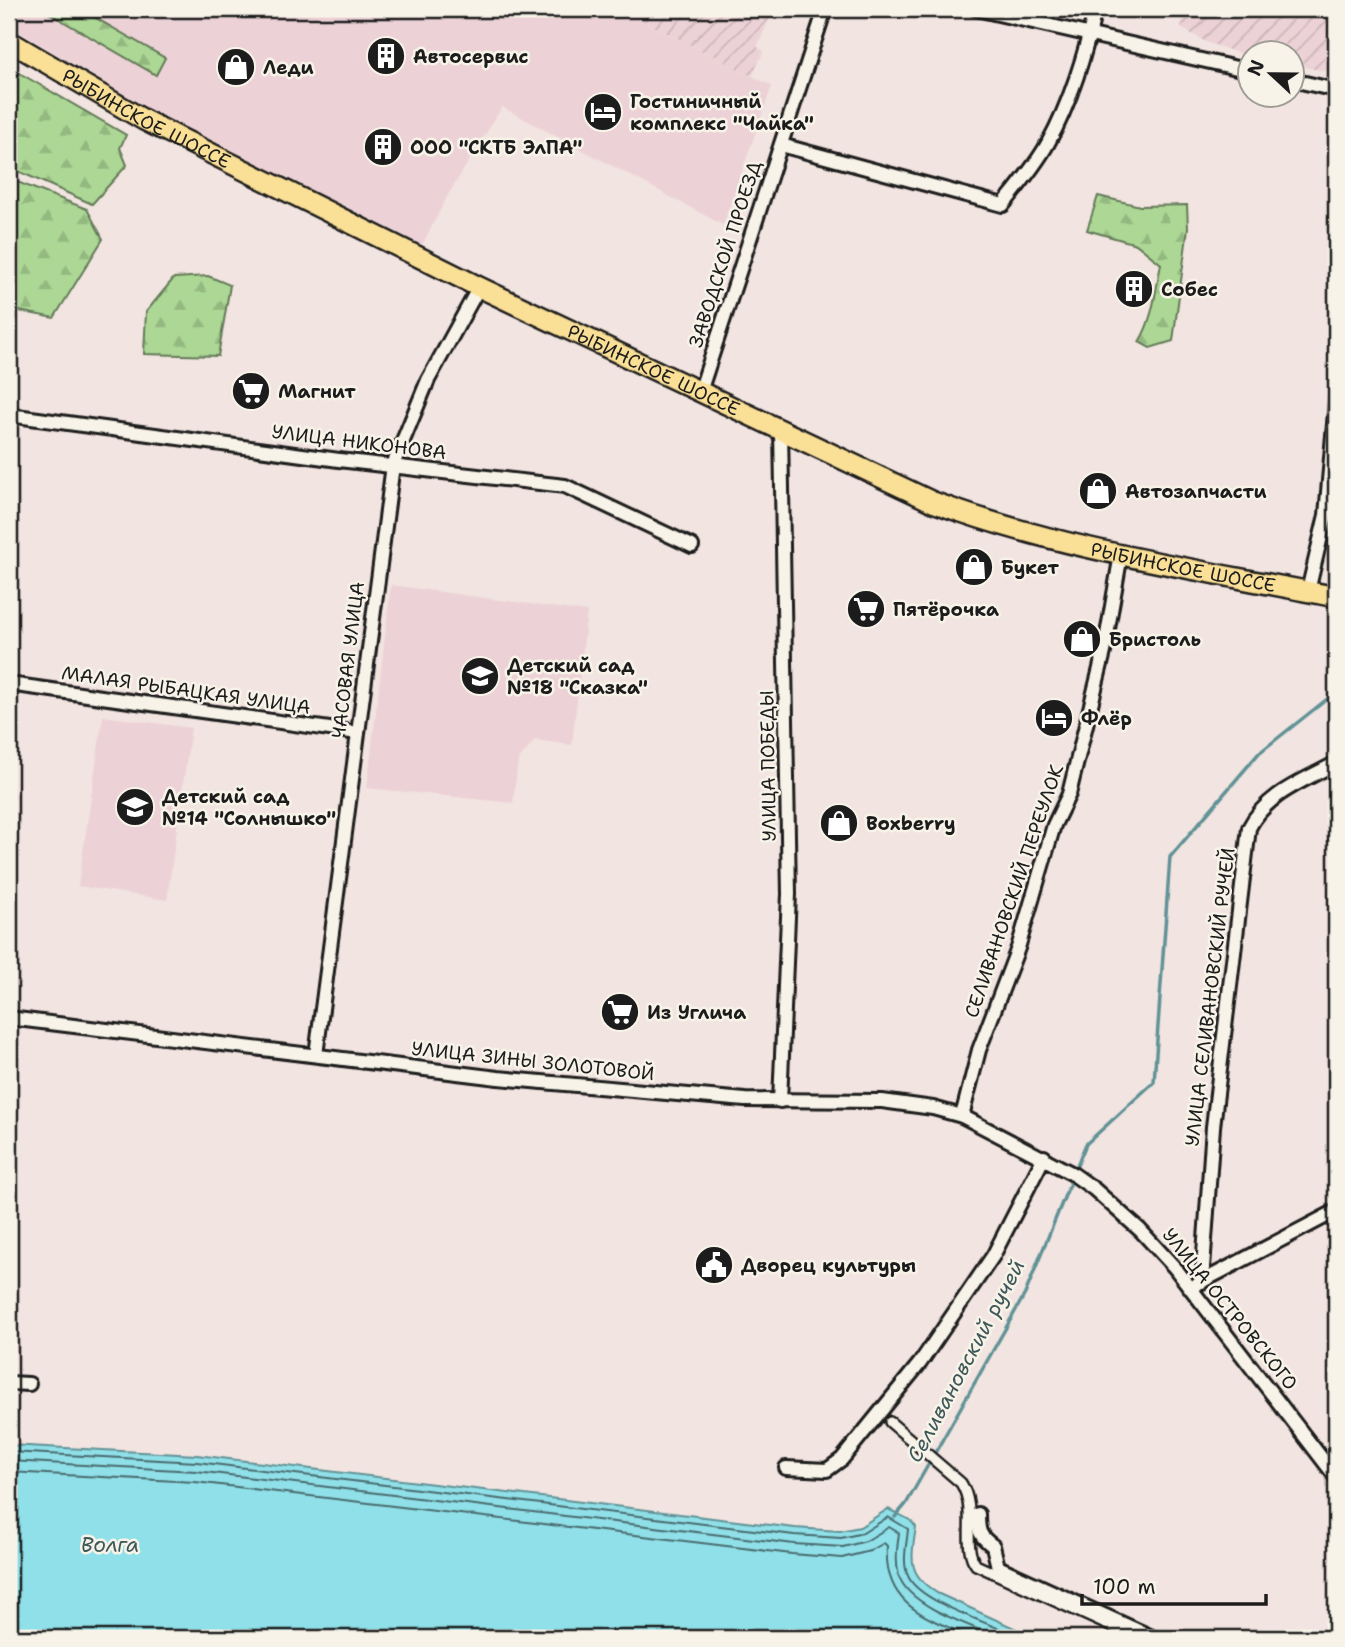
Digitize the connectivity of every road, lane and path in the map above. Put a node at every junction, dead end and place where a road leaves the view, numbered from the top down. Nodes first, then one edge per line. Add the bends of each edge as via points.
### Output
1 (825, 9) edge
2 (976, 9) edge
3 (1095, 9) edge
4 (1090, 34) junction
5 (9, 41) edge
6 (1236, 68) edge
7 (1306, 83) edge
8 (1336, 90) edge
9 (781, 145) junction
10 (479, 287) junction
11 (699, 392) junction
12 (1336, 401) edge
13 (9, 415) edge
14 (780, 430) junction
15 (393, 465) junction
16 (692, 546) dead end
17 (1121, 554) junction
18 (1308, 591) junction
19 (1336, 597) edge
20 (9, 684) edge
21 (358, 733) junction
22 (1336, 763) edge
23 (9, 1018) edge
24 (316, 1055) junction
25 (780, 1101) junction
26 (962, 1116) junction
27 (1044, 1157) junction
28 (1336, 1211) edge
29 (1196, 1285) junction
30 (9, 1383) edge
31 (29, 1384) dead end
32 (890, 1422) dead end
33 (786, 1468) dead end
34 (1336, 1477) edge
35 (978, 1514) dead end
36 (1136, 1638) edge
37 (1154, 1638) edge

1 - 9 street, ЗАВОДСКОЙ ПРОЕЗД
2 - 4 street
3 - 4 street
4 - 6 street
4 - 9 street via 1048,143 1003,205
5 - 10 main road, РЫБИНСКОЕ ШОССЕ via 144,120
7 - 8 street
9 - 11 street, ЗАВОДСКОЙ ПРОЕЗД
10 - 11 main road, РЫБИНСКОЕ ШОССЕ
10 - 15 street, ЧАСОВАЯ УЛИЦА via 428,380
11 - 14 main road, РЫБИНСКОЕ ШОССЕ
12 - 18 street via 1326,515
13 - 15 street, УЛИЦА НИКОНОВА
14 - 17 main road, РЫБИНСКОЕ ШОССЕ via 933,502 982,520
14 - 25 street, УЛИЦА ПОБЕДЫ via 789,894
15 - 16 street, УЛИЦА НИКОНОВА via 565,486
15 - 21 street, ЧАСОВАЯ УЛИЦА
17 - 18 main road, РЫБИНСКОЕ ШОССЕ
17 - 26 street, СЕЛИВАНОВСКИЙ ПЕРЕУЛОК via 1104,652 1069,794 1054,825 1018,948 979,1050
18 - 19 main road, РЫБИНСКОЕ ШОССЕ
20 - 21 street, МАЛАЯ РЫБАЦКАЯ УЛИЦА
21 - 24 street, ЧАСОВАЯ УЛИЦА
22 - 29 street, УЛИЦА СЕЛИВАНОВСКИЙ РУЧЕЙ via 1270,799 1249,828
23 - 24 street, УЛИЦА ЗИНЫ ЗОЛОТОВОЙ
24 - 25 street, УЛИЦА ЗИНЫ ЗОЛОТОВОЙ via 641,1093
25 - 26 street, УЛИЦА ЗИНЫ ЗОЛОТОВОЙ via 882,1101
26 - 27 street, УЛИЦА ЗИНЫ ЗОЛОТОВОЙ
27 - 29 street, УЛИЦА ОСТРОВСКОГО via 1109,1202
27 - 33 street via 993,1256 920,1363 842,1459 827,1471
28 - 29 street
29 - 34 street, УЛИЦА ОСТРОВСКОГО
30 - 31 street
32 - 36 street via 967,1492 971,1558 976,1565
35 - 37 street via 978,1532 993,1546 998,1567

